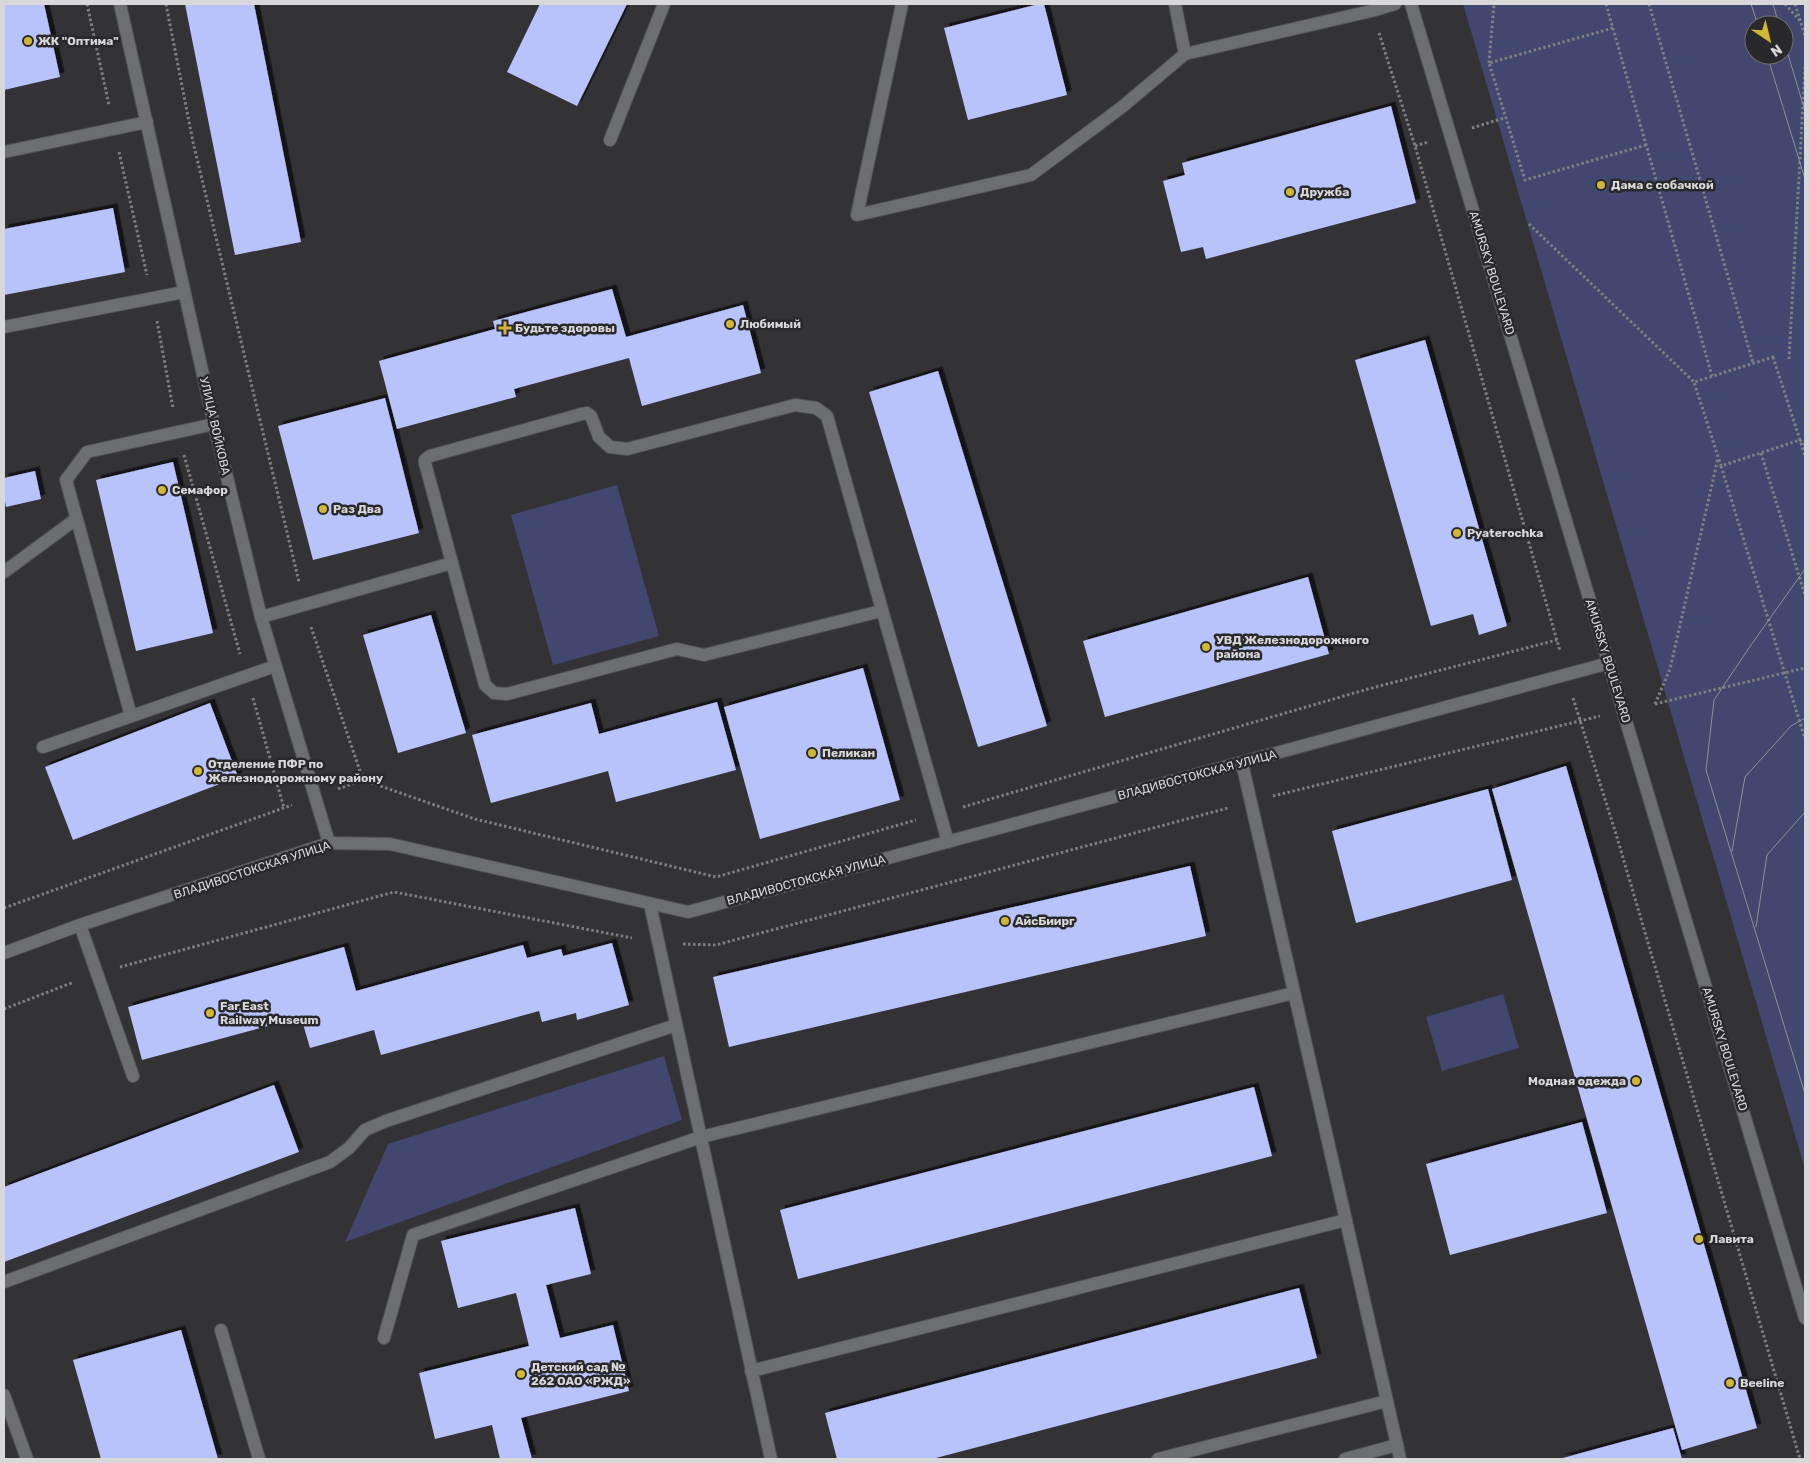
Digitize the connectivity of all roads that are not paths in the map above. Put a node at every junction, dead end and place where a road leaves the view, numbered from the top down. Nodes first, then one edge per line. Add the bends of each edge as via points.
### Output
1 (120, 4) edge
2 (664, 4) edge
3 (902, 4) edge
4 (1175, 4) edge
5 (1395, 4) edge
6 (1411, 4) edge
7 (1185, 54) junction
8 (146, 122) junction
9 (610, 140) dead end
10 (4, 152) edge
11 (184, 292) junction
12 (4, 327) edge
13 (214, 424) junction
14 (76, 519) junction
15 (452, 563) junction
16 (4, 572) edge
17 (881, 611) junction
18 (261, 617) junction
19 (1609, 664) junction
20 (275, 666) junction
21 (131, 716) junction
22 (43, 747) dead end
23 (1242, 763) junction
24 (948, 842) junction
25 (329, 843) junction
26 (650, 904) junction
27 (80, 926) junction
28 (4, 953) edge
29 (1294, 993) junction
30 (676, 1025) junction
31 (133, 1076) dead end
32 (701, 1137) junction
33 (1346, 1220) junction
34 (4, 1282) edge
35 (1805, 1318) edge
36 (221, 1330) dead end
37 (384, 1338) dead end
38 (752, 1371) junction
39 (4, 1395) edge
40 (1387, 1401) junction
41 (1397, 1445) junction
42 (27, 1459) edge
43 (259, 1459) edge
44 (771, 1459) edge
45 (1158, 1459) edge
46 (1345, 1459) edge
47 (1400, 1459) edge

1 - 8 street, УЛИЦА ВОЙКОВА
2 - 9 street
3 - 7 street via 858,215 1031,175 1122,107
4 - 7 street
5 - 7 street
6 - 19 street, AMURSKY BOULEVARD
8 - 10 street
8 - 11 street, УЛИЦА ВОЙКОВА
11 - 12 street
11 - 13 street, УЛИЦА ВОЙКОВА
13 - 14 street via 87,452 66,480
13 - 18 street, УЛИЦА ВОЙКОВА
14 - 16 street
14 - 21 street
15 - 17 street via 485,685 494,693 507,694 677,649 704,655
15 - 17 street via 425,463 427,457 587,413 599,437 610,447 627,450 795,405 816,408 827,416
15 - 18 street
17 - 24 street
18 - 20 street, УЛИЦА ВОЙКОВА
19 - 23 street, ВЛАДИВОСТОКСКАЯ УЛИЦА
19 - 35 street, AMURSKY BOULEVARD
20 - 21 street
20 - 25 street, УЛИЦА ВОЙКОВА
21 - 22 street
23 - 24 street, ВЛАДИВОСТОКСКАЯ УЛИЦА
23 - 29 street
24 - 26 street, ВЛАДИВОСТОКСКАЯ УЛИЦА via 688,912
25 - 26 street, ВЛАДИВОСТОКСКАЯ УЛИЦА via 390,844
25 - 27 street, ВЛАДИВОСТОКСКАЯ УЛИЦА
26 - 30 street
27 - 28 street, ВЛАДИВОСТОКСКАЯ УЛИЦА
27 - 31 street
29 - 32 street
29 - 33 street
30 - 32 street
30 - 34 street via 386,1121 365,1130 330,1162
32 - 37 street via 413,1235
32 - 38 street
33 - 38 street
33 - 40 street
36 - 43 street
38 - 44 street
39 - 42 street
40 - 41 street
40 - 45 street
41 - 46 street
41 - 47 street

